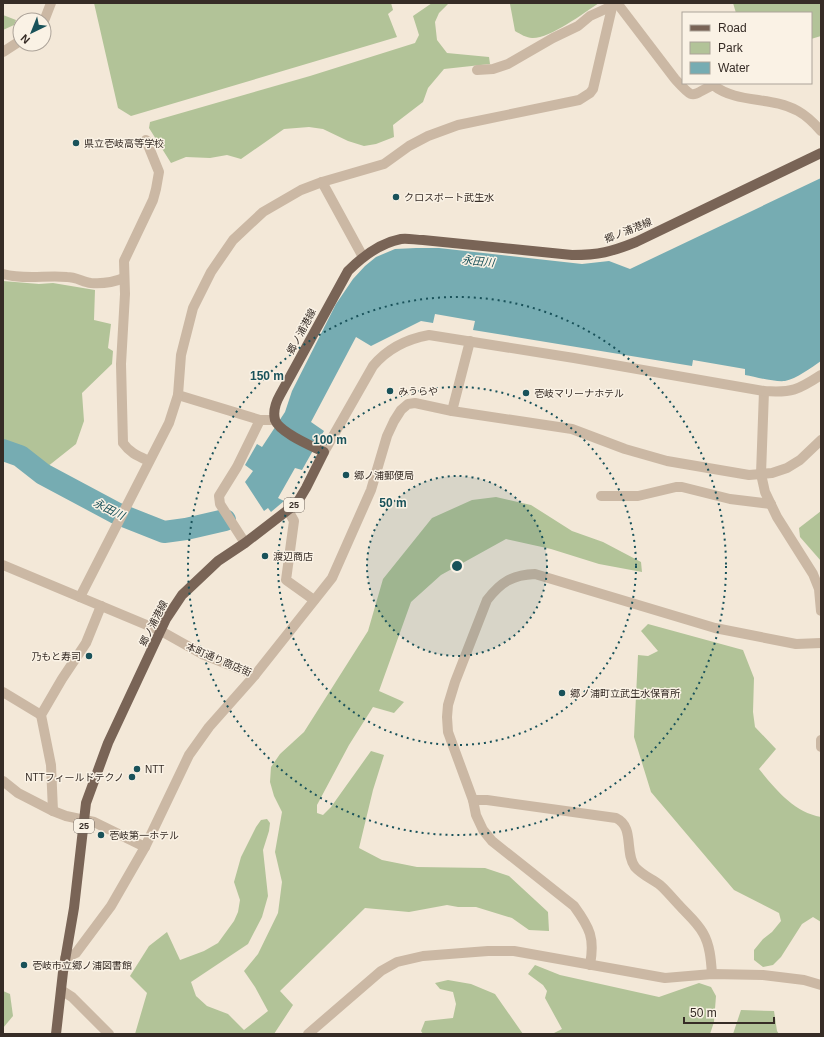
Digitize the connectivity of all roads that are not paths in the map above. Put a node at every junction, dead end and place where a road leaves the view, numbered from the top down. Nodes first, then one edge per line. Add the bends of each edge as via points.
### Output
1 (614, 4) edge
2 (12, 46) edge
3 (3, 52) edge
4 (477, 70) dead end
5 (821, 131) edge
6 (146, 140) dead end
7 (821, 153) edge
8 (322, 182) junction
9 (363, 257) junction
10 (3, 274) edge
11 (124, 278) junction
12 (470, 340) junction
13 (821, 375) edge
14 (764, 390) junction
15 (178, 395) junction
16 (452, 411) junction
17 (260, 420) junction
18 (275, 420) junction
19 (821, 440) edge
20 (320, 450) junction
21 (149, 461) junction
22 (761, 474) junction
23 (601, 496) dead end
24 (771, 504) junction
25 (288, 510) junction
26 (245, 543) junction
27 (3, 565) edge
28 (80, 597) junction
29 (314, 600) junction
30 (101, 606) junction
31 (821, 611) edge
32 (161, 632) junction
33 (821, 643) edge
34 (255, 675) junction
35 (3, 692) edge
36 (41, 715) junction
37 (821, 740) edge
38 (821, 747) edge
39 (3, 781) edge
40 (473, 800) junction
41 (53, 811) junction
42 (84, 820) junction
43 (145, 847) junction
44 (65, 958) junction
45 (590, 965) junction
46 (712, 974) junction
47 (821, 985) edge
48 (61, 990) junction
49 (56, 1034) edge
50 (109, 1034) edge
51 (308, 1034) edge

1 - 4 street via 508,64 493,69
1 - 5 street via 691,95 713,85 727,93 796,110
1 - 8 street via 593,89 586,97 458,125 409,146 384,164
2 - 3 street
6 - 11 street via 159,172 153,200 124,261
7 - 9 main road, 郷ノ浦港線 via 613,251 595,255 572,255 402,239 379,247
8 - 9 street
8 - 15 street via 301,190 263,212 233,240 211,272 193,308 182,355
9 - 18 main road, 郷ノ浦港線 via 348,271 276,402
10 - 11 street via 23,277 68,276 90,283 112,283
11 - 21 street via 121,364 123,443 134,455
12 - 14 street
12 - 16 street
12 - 20 street via 437,335 418,337 398,345 380,357
13 - 14 street via 793,390
14 - 22 street
15 - 17 street
15 - 21 street via 169,423
16 - 22 street via 572,429 625,449 667,460
16 - 29 street via 415,403 408,404 401,410 387,436 371,490 332,578
17 - 18 street
17 - 26 street via 237,467 219,496 220,504
18 - 20 main road via 284,430
19 - 22 street via 800,460 787,468
20 - 25 main road, 郷ノ浦港線 / 25 via 306,488 297,503
21 - 28 street
22 - 24 street
23 - 24 street via 638,496 682,487 730,499
24 - 31 street via 784,530 813,574 820,594
25 - 26 main road, 郷ノ浦港線 / 25
25 - 29 street via 294,521 286,580
26 - 32 main road, 郷ノ浦港線 / 25 via 218,561 182,595 170,610
27 - 28 street, 本町通り商店街
28 - 30 street, 本町通り商店街
29 - 34 street
30 - 32 street, 本町通り商店街
30 - 36 street via 86,642
32 - 34 street, 本町通り商店街 via 202,654
32 - 42 main road, 郷ノ浦港線 / 25 via 108,743 86,803
33 - 40 street via 796,644 715,628 535,574 512,578 504,582 487,600 448,705 448,732
34 - 43 street via 209,727 189,755
35 - 36 street
36 - 41 street via 51,765
37 - 38 street
39 - 41 street via 18,793
40 - 45 street via 476,815 492,841 574,906 584,920 589,929 593,949
40 - 46 street via 561,810 623,821 636,867 660,885 703,933 710,950
41 - 42 street
42 - 43 street via 94,822
42 - 44 main road, 郷ノ浦港線 / 25 via 74,908
43 - 44 street via 111,906 76,953
44 - 48 main road, 郷ノ浦港線 / 25
45 - 46 street via 665,978
45 - 51 street via 514,951 462,952 409,958 381,971
46 - 47 street via 763,974
48 - 49 main road, 郷ノ浦港線 / 25
48 - 50 street

